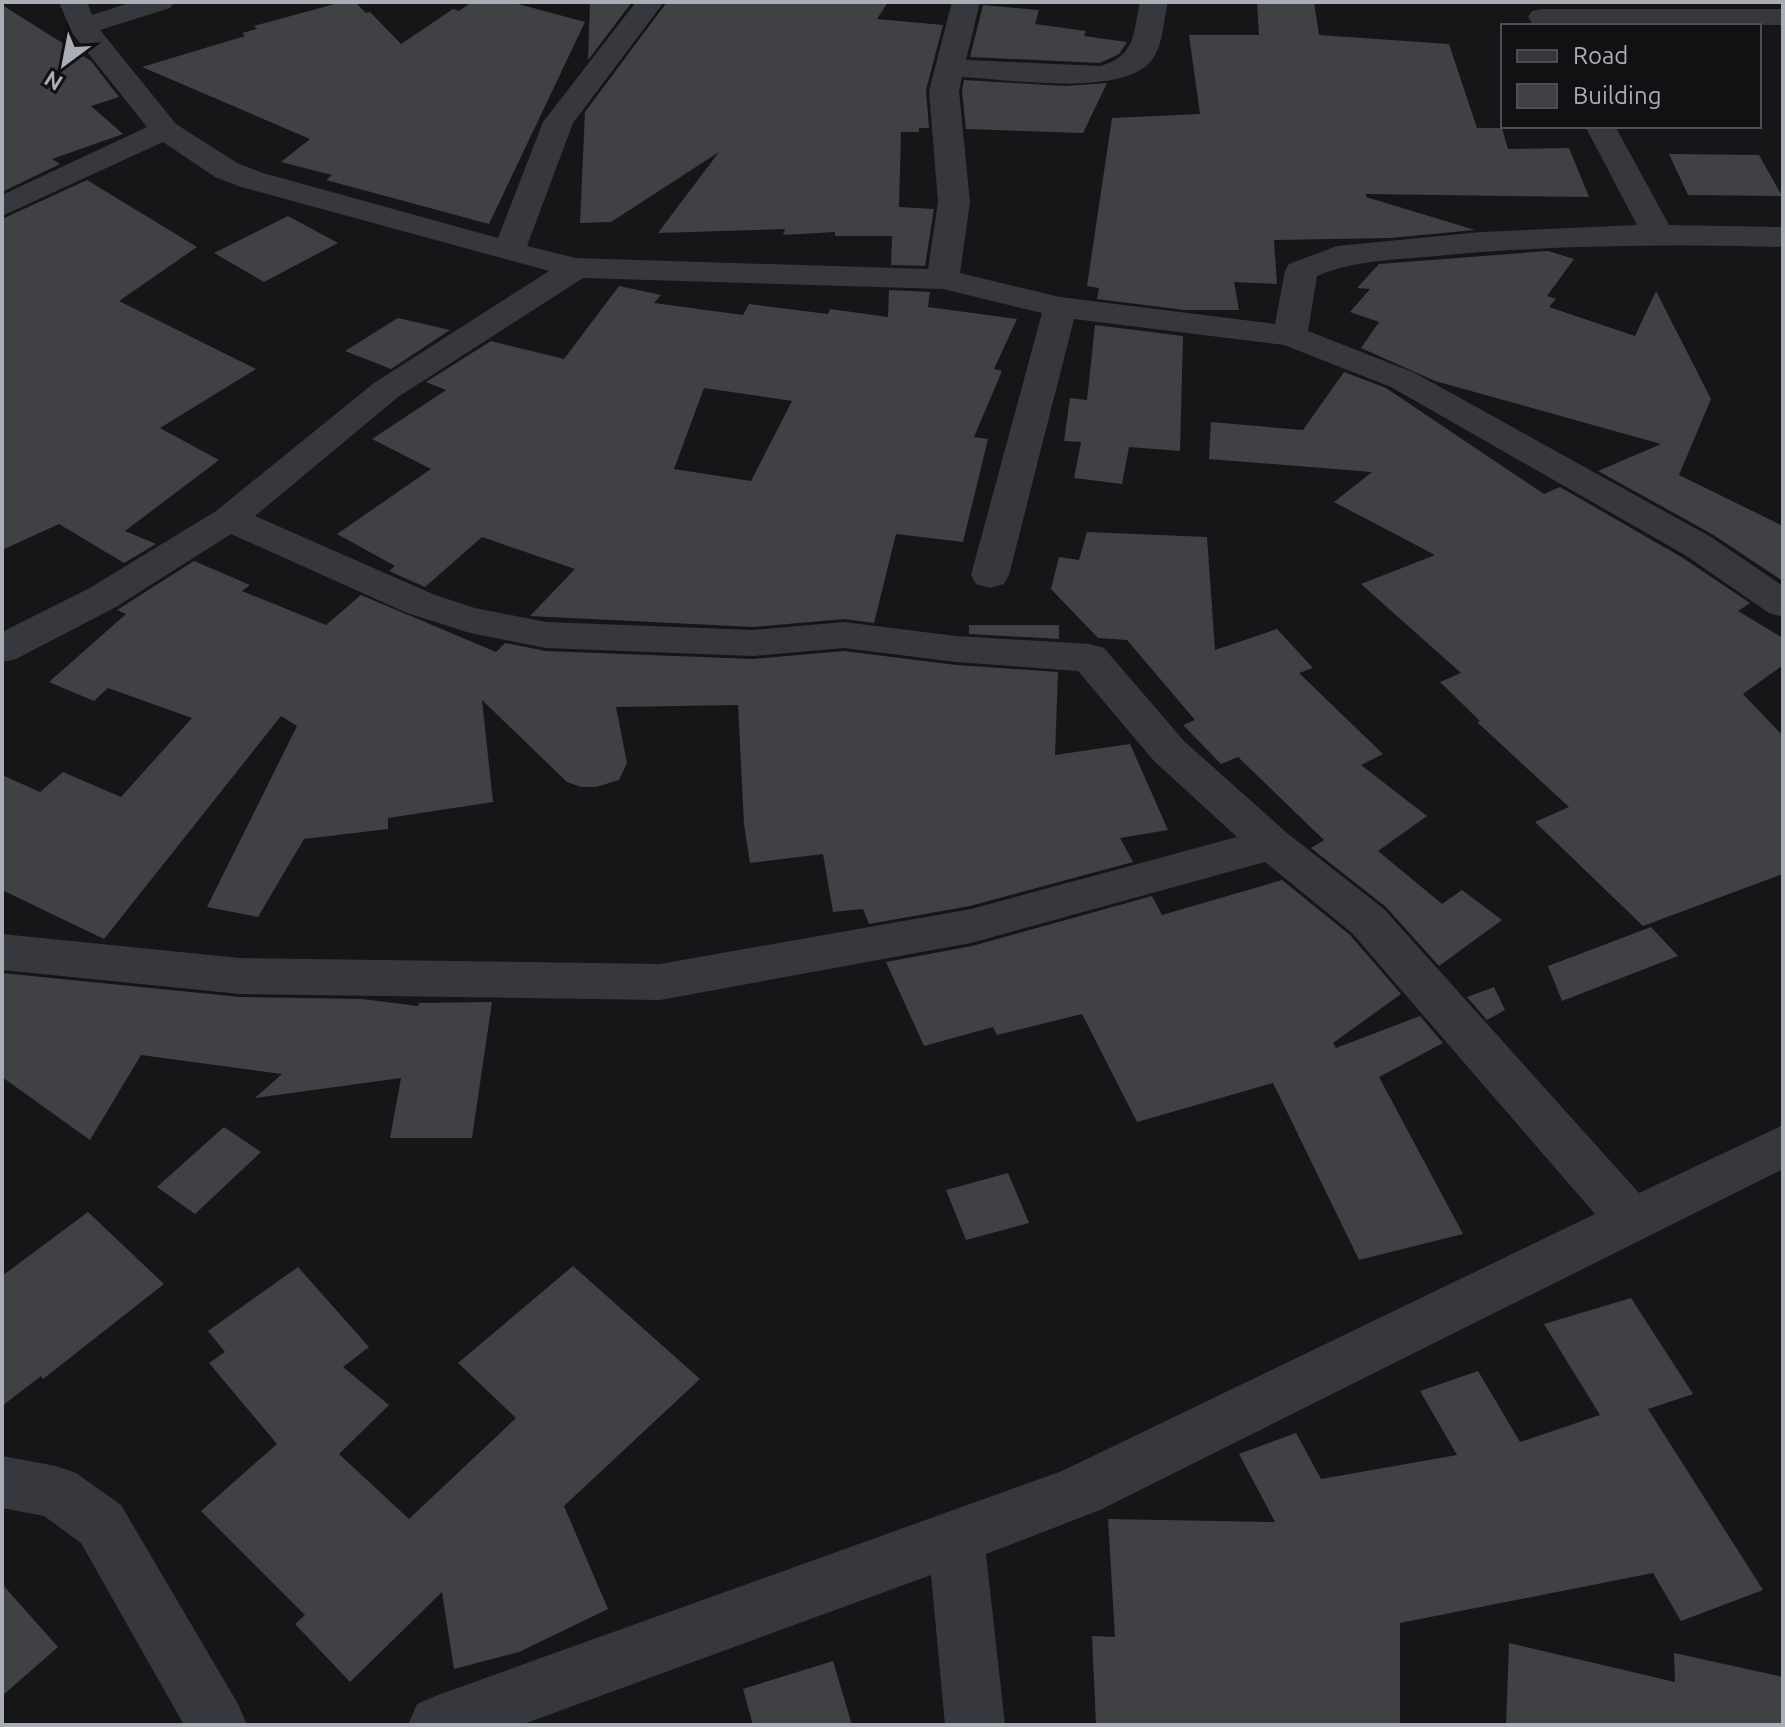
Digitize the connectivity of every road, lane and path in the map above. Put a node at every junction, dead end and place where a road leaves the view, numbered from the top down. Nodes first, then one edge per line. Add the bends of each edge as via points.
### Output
1 (160, 2) edge
2 (650, 2) edge
3 (966, 2) edge
4 (1154, 2) edge
5 (78, 14) edge
6 (1542, 15) edge
7 (1783, 17) edge
8 (949, 68) junction
9 (1601, 128) edge
10 (165, 130) junction
11 (2, 207) edge
12 (1658, 234) junction
13 (1783, 237) edge
14 (510, 249) junction
15 (576, 268) junction
16 (943, 279) junction
17 (1060, 307) junction
18 (1290, 336) junction
19 (229, 519) junction
20 (990, 575) dead end
21 (1783, 604) edge
22 (2, 649) edge
23 (1272, 844) junction
24 (2, 952) edge
25 (1783, 1146) edge
26 (1631, 1219) junction
27 (2, 1482) edge
28 (956, 1539) junction
29 (217, 1725) edge
30 (438, 1725) edge
31 (975, 1725) edge

1 - 5 street
2 - 14 street via 558,122
3 - 8 street
4 - 8 street via 1142,54 1128,67 1103,75
5 - 10 street
6 - 7 street
8 - 16 street via 944,91 954,202
9 - 12 street
10 - 11 street
10 - 14 street via 226,170 252,180
12 - 13 street
12 - 18 street via 1481,242 1337,256 1301,271
14 - 15 street
15 - 16 street
15 - 19 street via 386,390
16 - 17 street
17 - 18 street
17 - 20 street
18 - 21 street via 1403,380 1698,546
19 - 22 street via 102,598
19 - 23 street via 421,604 546,635 753,643 844,635 1090,658 1169,751
23 - 24 street via 971,926 660,982 240,976
23 - 26 street via 1368,921
25 - 26 street
26 - 28 street via 1080,1491
27 - 29 street via 56,1492 101,1524
28 - 30 street
28 - 31 street

